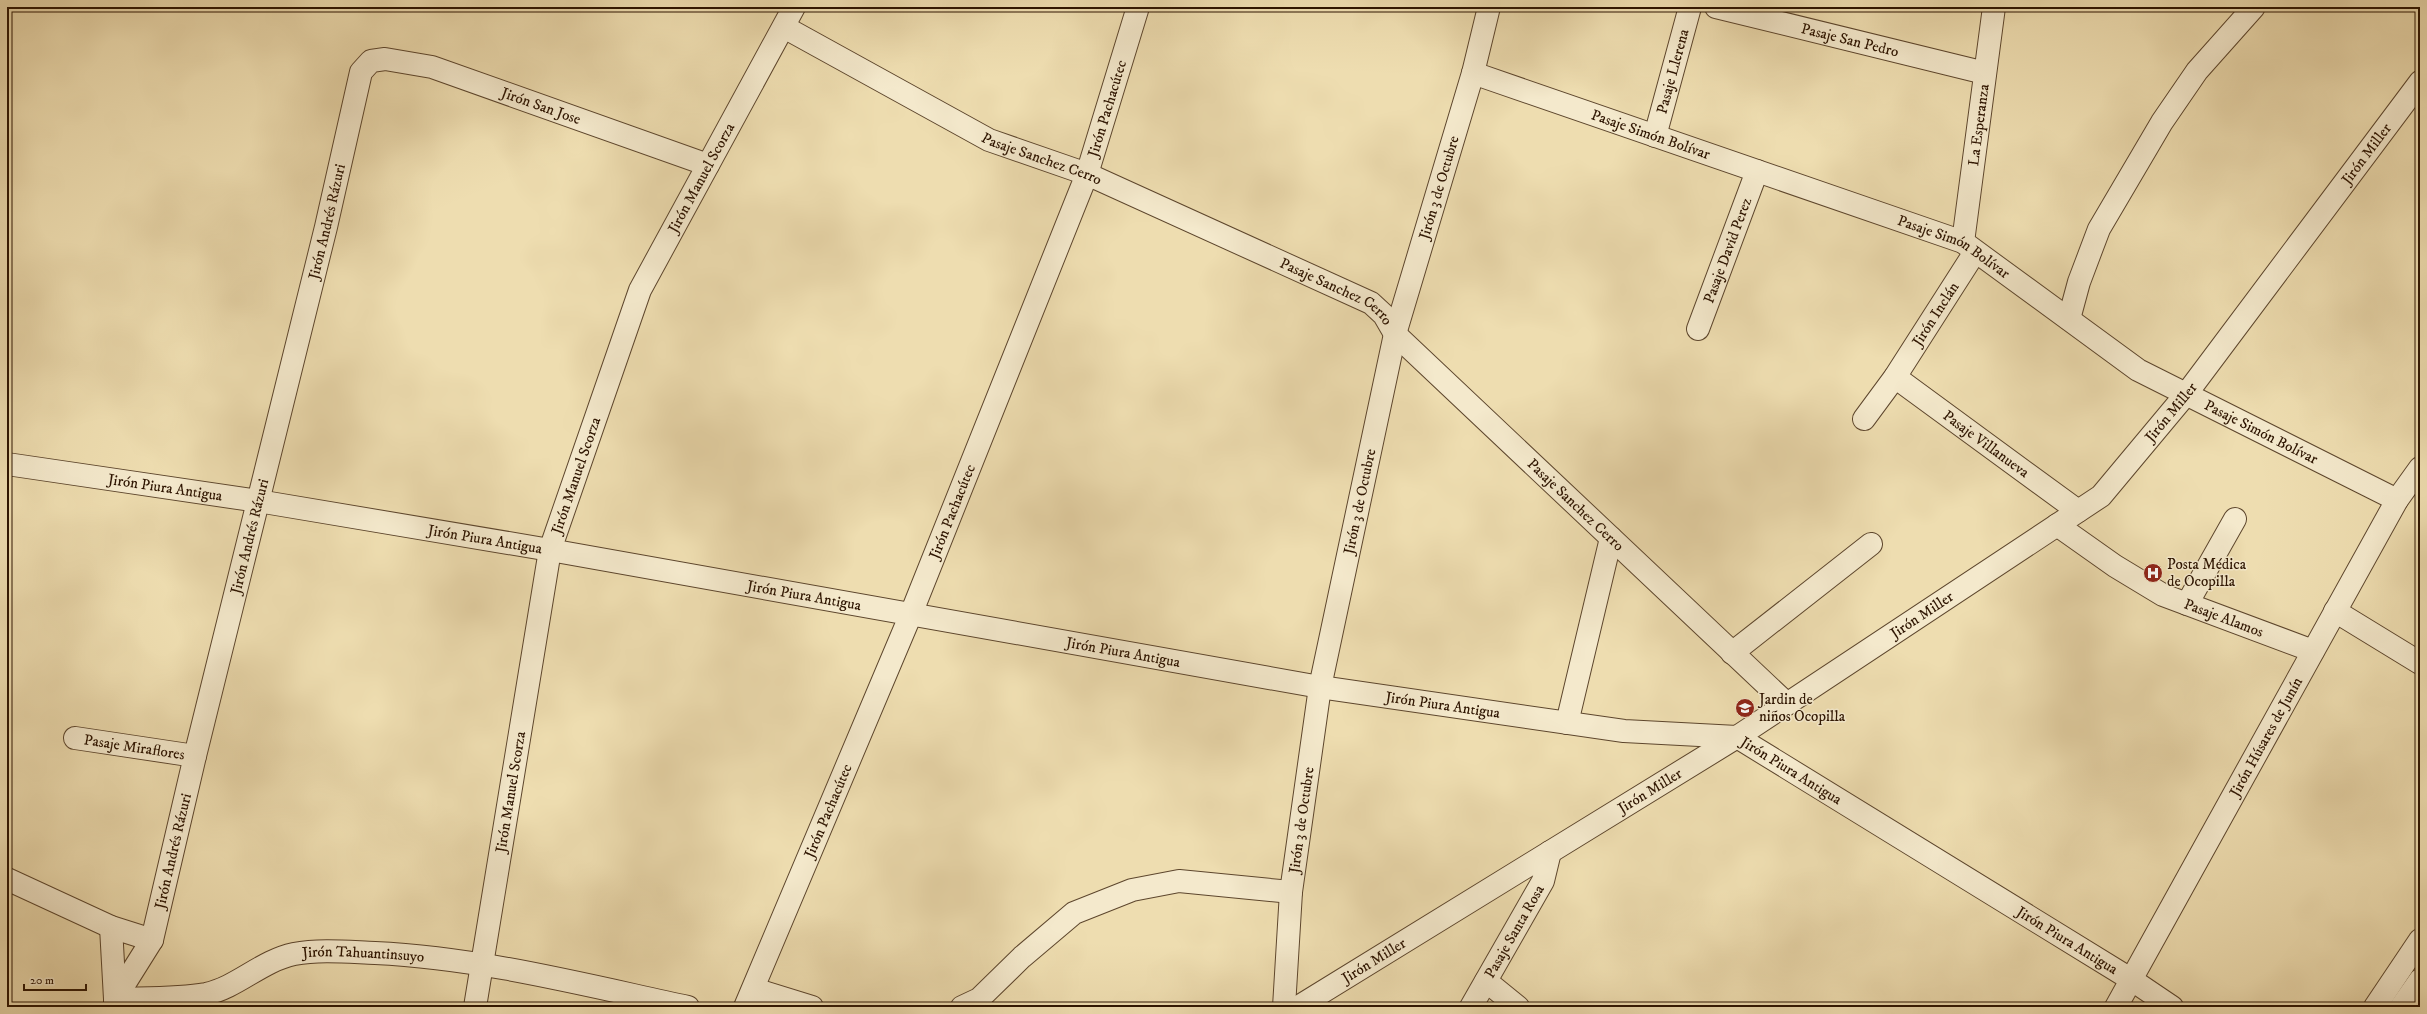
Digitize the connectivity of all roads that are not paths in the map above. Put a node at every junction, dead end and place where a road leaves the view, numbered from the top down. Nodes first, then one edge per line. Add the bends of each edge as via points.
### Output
1 (794, 7) edge
2 (1138, 7) edge
3 (1489, 7) edge
4 (1690, 7) edge
5 (1716, 7) edge
6 (1994, 7) edge
7 (2254, 7) edge
8 (784, 27) junction
9 (371, 61) joint
10 (1473, 73) junction
11 (1985, 73) junction
12 (2420, 82) edge
13 (1655, 136) junction
14 (708, 165) junction
15 (1757, 171) junction
16 (1087, 174) junction
17 (1969, 247) junction
18 (2069, 319) junction
19 (1698, 329) dead end
20 (1395, 334) junction
21 (1895, 377) junction
22 (2187, 393) junction
23 (1864, 419) dead end
24 (7, 464) edge
25 (2418, 472) edge
26 (2397, 500) junction
27 (258, 501) junction
28 (2078, 511) junction
29 (2235, 519) dead end
30 (2057, 525) junction
31 (1611, 538) junction
32 (1871, 544) dead end
33 (550, 550) junction
34 (2187, 604) junction
35 (2335, 611) junction
36 (911, 614) junction
37 (2313, 652) junction
38 (1732, 653) junction
39 (2420, 663) edge
40 (1320, 687) junction
41 (1787, 704) junction
42 (1567, 723) junction
43 (1737, 737) junction
44 (75, 738) dead end
45 (195, 756) junction
46 (1550, 852) junction
47 (7, 879) edge
48 (1291, 892) junction
49 (111, 927) junction
50 (152, 940) junction
51 (2420, 940) edge
52 (482, 963) junction
53 (2132, 980) junction
54 (2420, 980) edge
55 (1486, 981) junction
56 (750, 998) edge
57 (115, 1003) edge
58 (475, 1007) edge
59 (688, 1007) edge
60 (812, 1007) edge
61 (962, 1007) edge
62 (1284, 1007) edge
63 (1298, 1007) edge
64 (1471, 1007) edge
65 (1518, 1007) edge
66 (2116, 1007) edge
67 (2172, 1007) edge
68 (2375, 1007) edge
69 (2401, 1007) edge

1 - 8 street, Jirón Manuel Scorza
2 - 16 street, Jirón Pachacútec
3 - 10 street, Jirón 3 de Octubre
4 - 13 street, Pasaje Llerena
5 - 11 street, Pasaje San Pedro
6 - 11 street, La Esperanza
7 - 18 street via 2197,71 2162,122 2099,229
8 - 14 street, Jirón Manuel Scorza
8 - 16 street, Pasaje Sanchez Cerro via 989,140
9 - 14 street, Jirón San Jose via 385,59 432,67
9 - 27 street, Jirón Andrés Rázuri via 361,72 326,227
10 - 13 street, Pasaje Simón Bolívar
10 - 20 street, Jirón 3 de Octubre
11 - 17 street, La Esperanza
12 - 22 street, Jirón Miller
13 - 15 street, Pasaje Simón Bolívar
14 - 33 street, Jirón Manuel Scorza via 640,290
15 - 17 street, Pasaje Simón Bolívar
15 - 19 street, Pasaje David Perez
16 - 20 street, Pasaje Sanchez Cerro via 1372,302 1384,315
16 - 36 street, Jirón Pachacútec
17 - 18 street, Pasaje Simón Bolívar
17 - 21 street, Jirón Inclán
18 - 22 street, Pasaje Simón Bolívar via 2138,370
20 - 31 street, Pasaje Sanchez Cerro
20 - 40 street, Jirón 3 de Octubre
21 - 23 street, Jirón Inclán
21 - 28 street, Pasaje Villanueva
22 - 26 street, Pasaje Simón Bolívar
22 - 28 street, Jirón Miller via 2101,496
24 - 27 street, Jirón Piura Antigua
25 - 26 street, Jirón Húsares de Junín
26 - 35 street, Jirón Húsares de Junín
27 - 33 street, Jirón Piura Antigua
27 - 45 street, Jirón Andrés Rázuri
28 - 30 street, Jirón Miller
29 - 34 street
30 - 34 street, Pasaje Alamos via 2115,566 2163,595
30 - 41 street, Jirón Miller
31 - 38 street, Pasaje Sanchez Cerro
31 - 42 street
32 - 38 street
33 - 36 street, Jirón Piura Antigua
33 - 52 street, Jirón Manuel Scorza
34 - 37 street, Pasaje Alamos
35 - 37 street, Jirón Húsares de Junín
35 - 39 street
36 - 40 street, Jirón Piura Antigua
36 - 56 street, Jirón Pachacútec
37 - 53 street, Jirón Húsares de Junín
38 - 41 street, Pasaje Sanchez Cerro
40 - 42 street, Jirón Piura Antigua
40 - 48 street, Jirón 3 de Octubre
41 - 43 street, Jirón Miller
42 - 43 street, Jirón Piura Antigua via 1624,731
43 - 46 street, Jirón Miller
43 - 53 street, Jirón Piura Antigua
44 - 45 street, Pasaje Miraflores
45 - 50 street, Jirón Andrés Rázuri
46 - 55 street, Pasaje Santa Rosa via 1543,881
46 - 63 street, Jirón Miller
47 - 49 street
48 - 61 street via 1179,881 1132,890 1074,914 1022,957 979,999
48 - 62 street, Jirón 3 de Octubre
49 - 50 street
49 - 57 street
50 - 57 street, Jirón Andrés Rázuri
51 - 68 street
52 - 57 street, Jirón Tahuantinsuyo via 412,954 340,951 294,954 259,967 235,982 206,994
52 - 58 street, Jirón Manuel Scorza
52 - 59 street, Jirón Tahuantinsuyo
53 - 66 street, Jirón Húsares de Junín
53 - 67 street, Jirón Piura Antigua
54 - 69 street
55 - 64 street, Pasaje Santa Rosa
55 - 65 street
56 - 60 street

